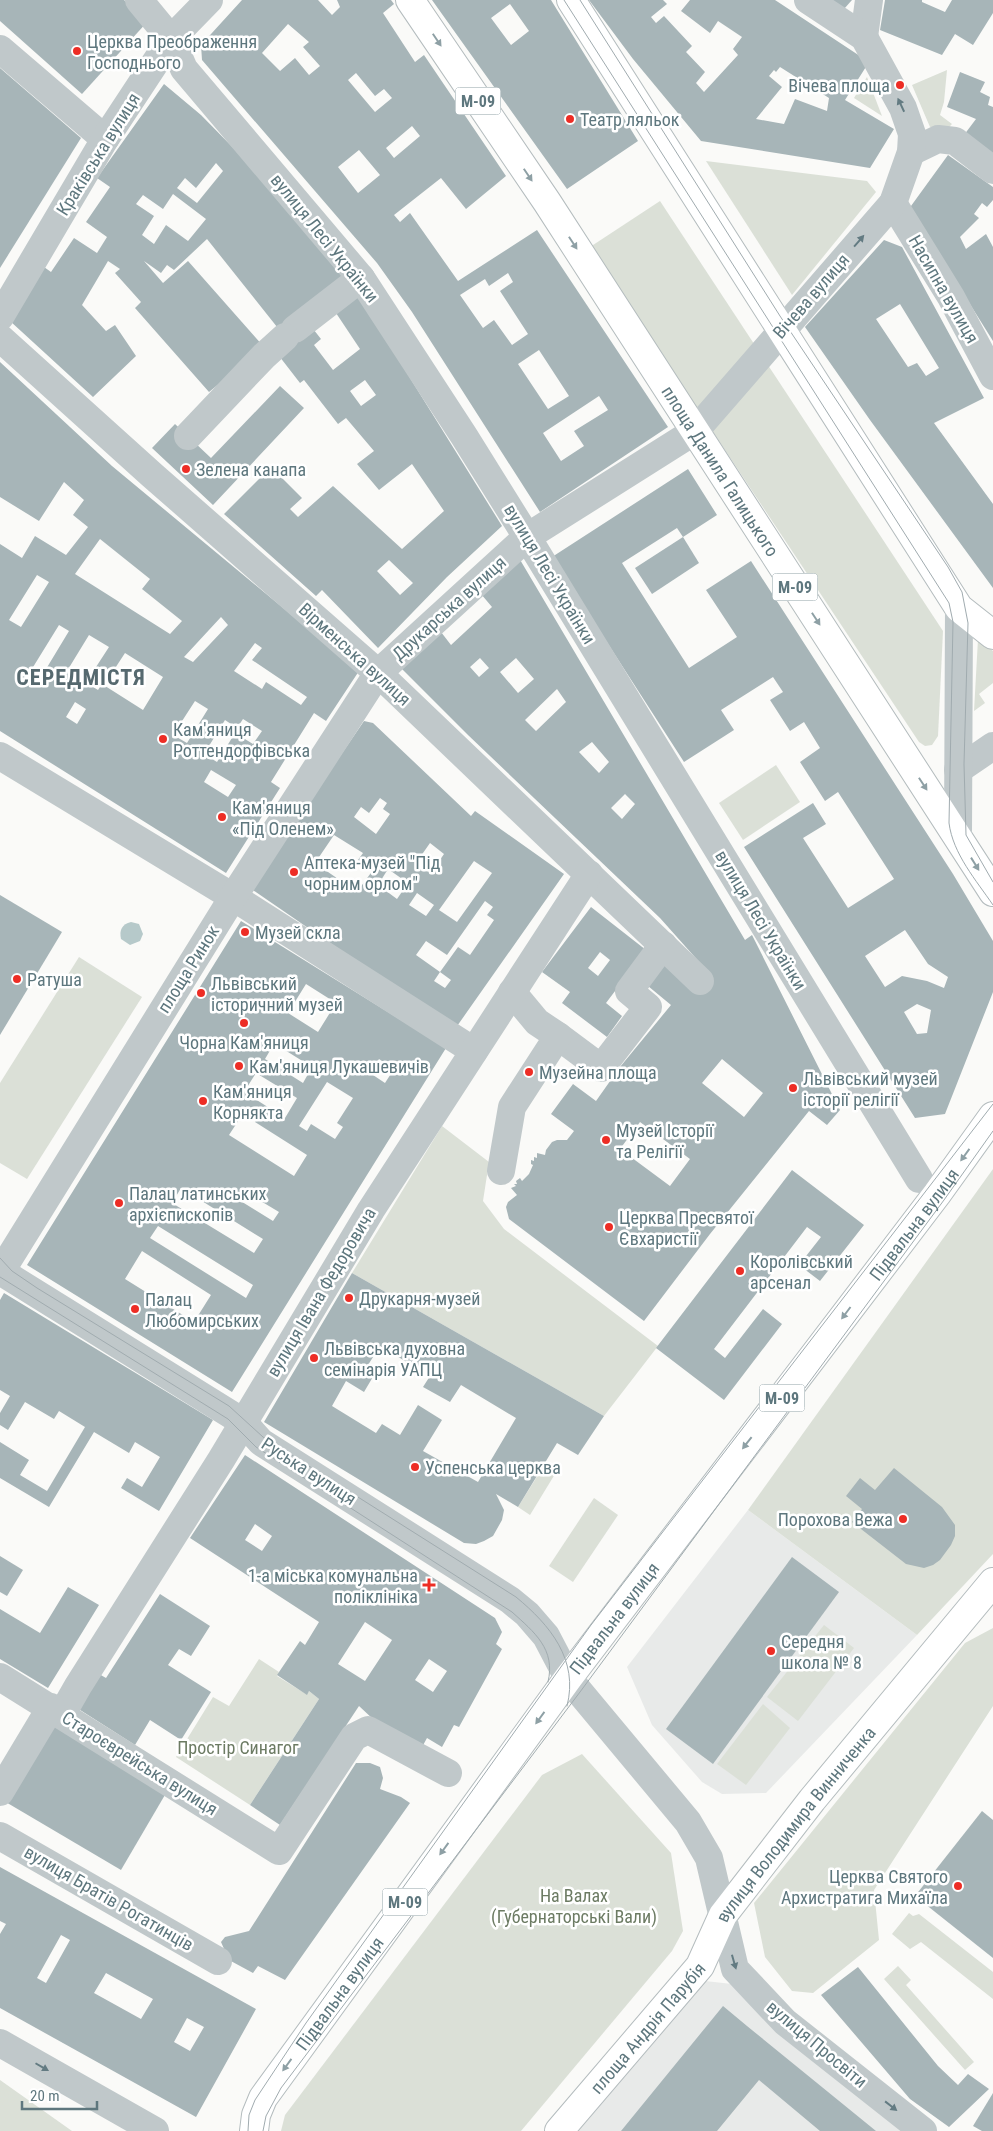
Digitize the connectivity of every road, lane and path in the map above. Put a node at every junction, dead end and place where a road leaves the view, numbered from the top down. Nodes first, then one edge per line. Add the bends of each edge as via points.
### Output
1 (139, 0) edge
2 (209, 0) edge
3 (410, 0) edge
4 (571, 0) edge
5 (808, 0) edge
6 (869, 0) edge
7 (864, 37) junction
8 (171, 39) junction
9 (0, 49) edge
10 (105, 139) junction
11 (910, 152) junction
12 (993, 170) edge
13 (893, 202) junction
14 (361, 278) junction
15 (0, 317) edge
16 (781, 330) junction
17 (0, 338) edge
18 (993, 376) edge
19 (695, 431) junction
20 (188, 436) dead end
21 (527, 537) junction
22 (960, 608) junction
23 (993, 635) edge
24 (378, 673) junction
25 (993, 746) edge
26 (0, 756) edge
27 (958, 770) junction
28 (958, 835) junction
29 (589, 874) junction
30 (993, 892) edge
31 (233, 898) junction
32 (663, 945) junction
33 (700, 981) dead end
34 (512, 992) junction
35 (558, 1036) junction
36 (474, 1051) junction
37 (993, 1116) edge
38 (501, 1171) dead end
39 (919, 1179) dead end
40 (0, 1272) edge
41 (243, 1422) junction
42 (993, 1582) edge
43 (0, 1677) edge
44 (568, 1678) junction
45 (56, 1711) junction
46 (448, 1773) dead end
47 (0, 1792) edge
48 (0, 1836) edge
49 (723, 1915) junction
50 (218, 1961) dead end
51 (0, 2043) edge
52 (155, 2131) edge
53 (254, 2131) edge
54 (559, 2131) edge
55 (923, 2131) edge

1 - 8 street, вулиця Лесі Українки
2 - 8 street, Краківська вулиця
3 -> 19 main road, площа Данила Галицького / М-09 via 547,202
4 - 16 main road
5 - 7 street
6 - 7 street
11 -> 7 street via 912,134 903,108
8 - 10 street, Краківська вулиця
8 - 14 street, вулиця Лесі Українки via 184,69
9 - 10 street
10 - 15 street, Краківська вулиця
11 - 12 street via 938,139 955,141
11 - 13 street, Вічева вулиця
16 -> 13 street, Вічева вулиця
13 - 18 street, Насипна вулиця via 951,296
14 - 20 street via 264,356
14 - 21 street, вулиця Лесі Українки
16 - 19 street, Вічева вулиця
16 - 22 main road
17 - 24 street, Вірменська вулиця
19 - 21 street, Друкарська вулиця
19 -> 28 main road, площа Данила Галицького / М-09
21 - 24 street, Друкарська вулиця
21 - 39 street, вулиця Лесі Українки
22 - 23 main road
22 - 27 street
24 - 29 street, Вірменська вулиця
24 - 31 street, Друкарська вулиця
25 - 27 street
26 - 31 street
27 - 28 street
28 -> 30 main road, М-09
29 - 32 street, Вірменська вулиця
29 - 34 street, вулиця Івана Федоровича
31 - 36 street
31 - 40 street, площа Ринок
32 - 33 street, Вірменська вулиця
32 - 35 street via 629,991 648,1007 601,1068
34 - 35 street via 537,1022
34 - 36 street, вулиця Івана Федоровича
35 - 38 street via 512,1107
36 - 41 street, вулиця Івана Федоровича via 371,1210
37 -> 44 main road, Підвальна вулиця / М-09
40 - 41 street, Руська вулиця
41 - 44 street, Руська вулиця via 261,1442 510,1600 546,1636
41 - 45 street, вулиця Івана Федоровича via 78,1686
42 - 49 main road, вулиця Володимира Винниченка via 812,1800
43 - 45 street, Староєврейська вулиця
44 - 49 street, вулиця Володимира Винниченка via 688,1822 709,1858
44 -> 53 main road, Підвальна вулиця / М-09 via 263,2098
45 - 46 street, Староєврейська вулиця via 279,1852 354,1737 368,1730
45 - 47 street, вулиця Івана Федоровича
48 - 50 street, вулиця Братів Рогатинців
49 - 54 main road, площа Андрія Парубія via 700,1966
49 -> 55 street, вулиця Просвіти via 735,1969 784,2022
51 -> 52 street

